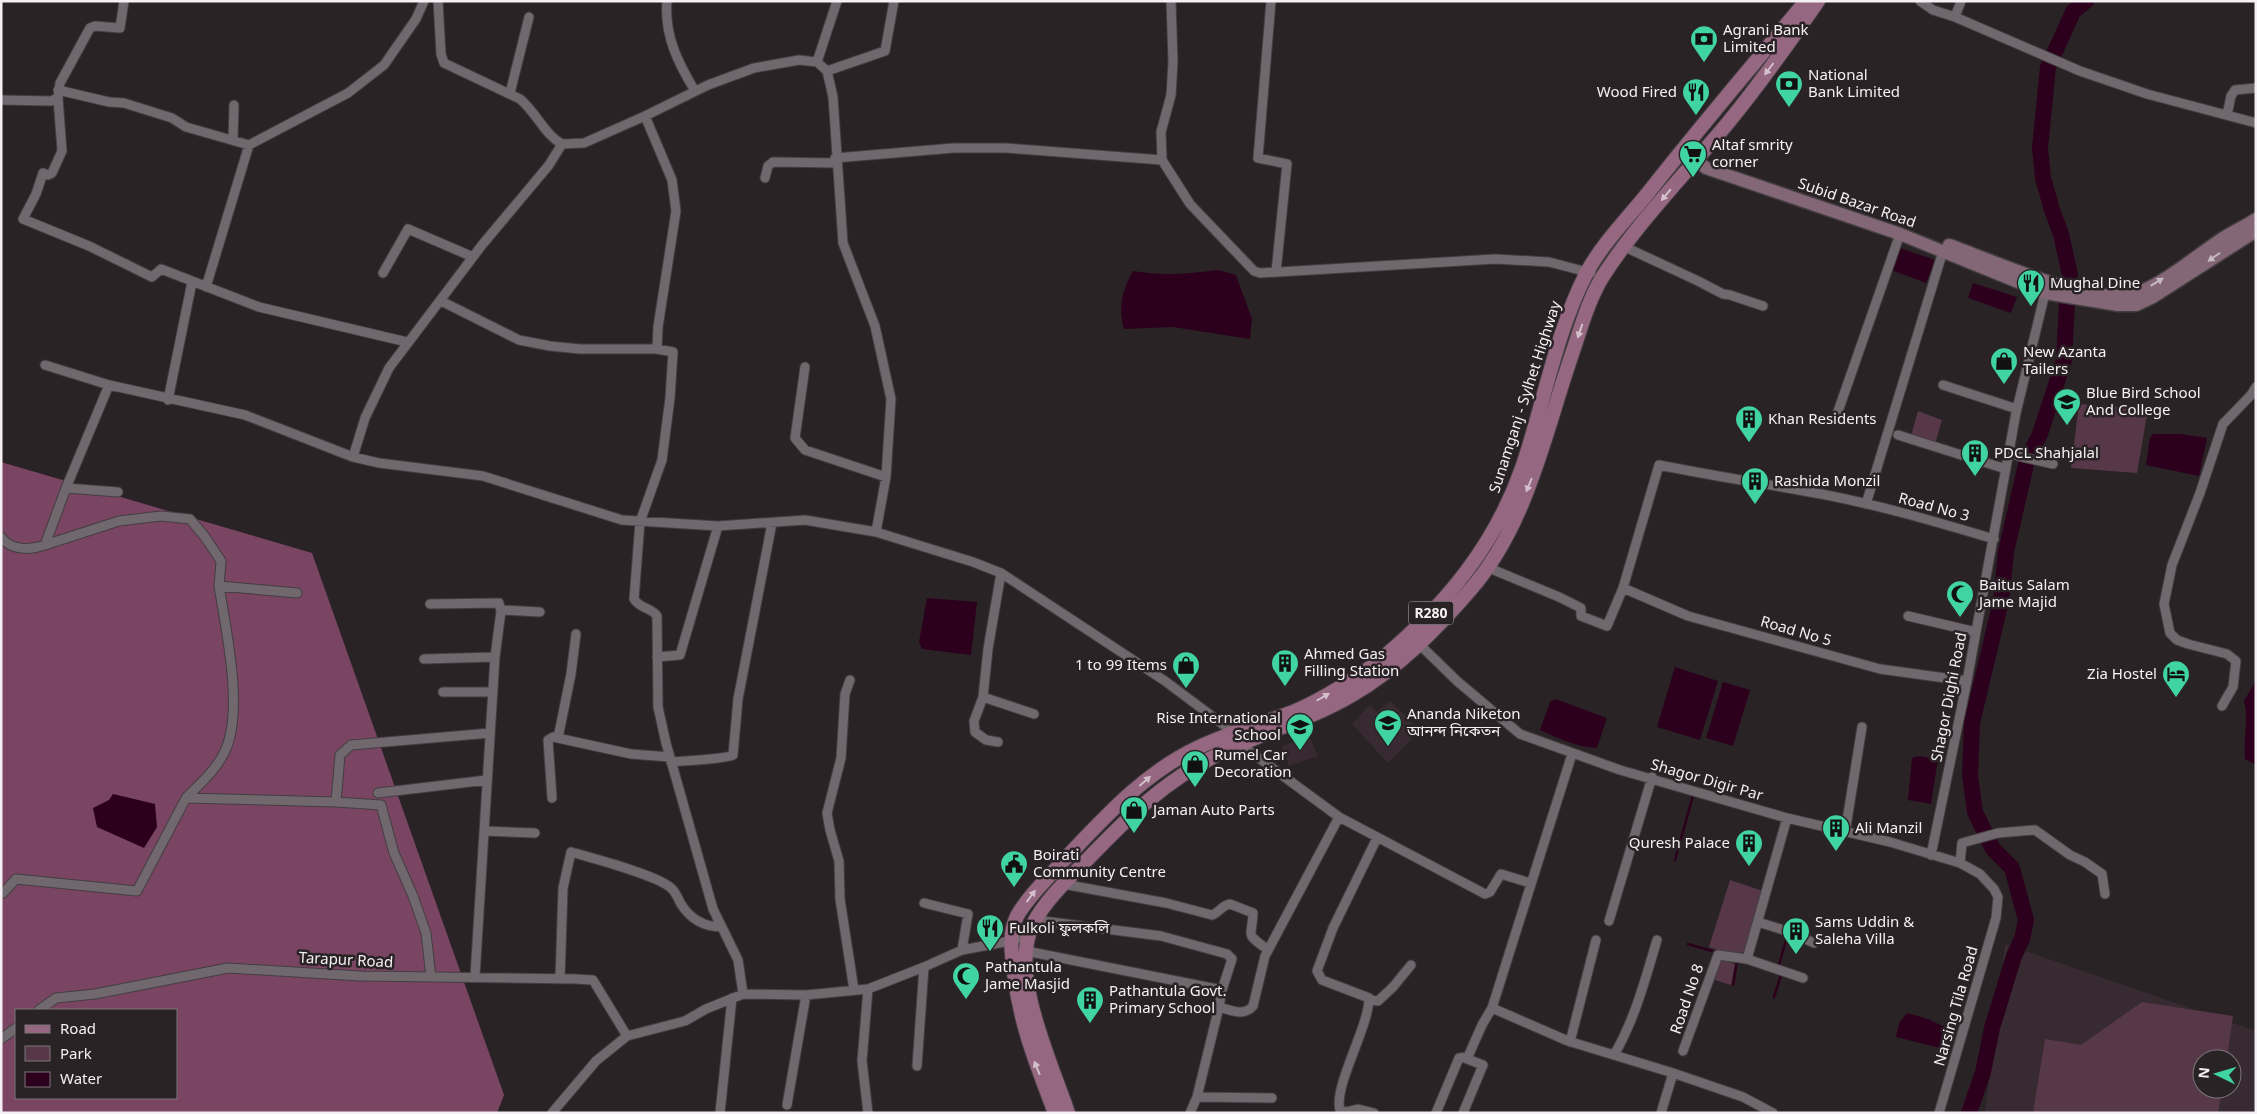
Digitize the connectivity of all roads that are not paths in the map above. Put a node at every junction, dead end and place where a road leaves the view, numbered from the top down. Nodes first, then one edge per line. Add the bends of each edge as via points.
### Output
1 (124, 1) edge
2 (424, 1) edge
3 (438, 1) edge
4 (667, 1) edge
5 (837, 1) edge
6 (894, 1) edge
7 (1171, 1) edge
8 (1271, 1) edge
9 (1806, 1) edge
10 (1818, 1) edge
11 (1920, 1) edge
12 (1961, 1) edge
13 (1955, 17) junction
14 (529, 18) dead end
15 (817, 62) junction
16 (827, 71) junction
17 (2256, 88) edge
18 (695, 90) junction
19 (510, 92) junction
20 (58, 94) junction
21 (1, 100) edge
22 (234, 105) dead end
23 (2227, 115) junction
24 (645, 116) junction
25 (2256, 123) edge
26 (233, 140) junction
27 (562, 144) junction
28 (249, 145) junction
29 (835, 160) junction
30 (1162, 160) junction
31 (1696, 160) junction
32 (765, 178) dead end
33 (2255, 224) edge
34 (1900, 234) junction
35 (1625, 247) junction
36 (1943, 251) junction
37 (473, 257) junction
38 (1588, 271) junction
39 (1276, 272) junction
40 (383, 273) dead end
41 (1602, 278) junction
42 (192, 282) junction
43 (206, 287) junction
44 (2047, 287) junction
45 (441, 301) junction
46 (1763, 306) dead end
47 (407, 342) junction
48 (657, 349) junction
49 (45, 365) dead end
50 (805, 366) dead end
51 (109, 385) junction
52 (1943, 385) dead end
53 (2256, 387) edge
54 (168, 400) junction
55 (2016, 409) junction
56 (1835, 420) dead end
57 (1898, 435) dead end
58 (2018, 456) dead end
59 (353, 457) junction
60 (2053, 464) dead end
61 (2006, 469) junction
62 (886, 477) junction
63 (66, 488) junction
64 (118, 492) dead end
65 (1866, 504) junction
66 (640, 522) junction
67 (772, 523) junction
68 (718, 526) junction
69 (876, 532) junction
70 (1, 537) edge
71 (1994, 538) junction
72 (45, 545) junction
73 (1488, 568) junction
74 (1001, 573) junction
75 (219, 586) junction
76 (1623, 588) junction
77 (297, 593) dead end
78 (430, 604) dead end
79 (501, 611) junction
80 (540, 612) dead end
81 (1908, 616) dead end
82 (1976, 632) junction
83 (576, 634) dead end
84 (1409, 634) junction
85 (1419, 644) junction
86 (495, 657) junction
87 (657, 657) junction
88 (424, 659) dead end
89 (850, 680) dead end
90 (1967, 681) junction
91 (443, 692) dead end
92 (493, 692) junction
93 (982, 697) junction
94 (2222, 706) dead end
95 (1034, 714) dead end
96 (1862, 727) dead end
97 (1233, 732) junction
98 (490, 733) junction
99 (558, 738) junction
100 (998, 742) dead end
101 (1241, 745) junction
102 (1572, 754) junction
103 (670, 760) junction
104 (1652, 777) junction
105 (487, 780) junction
106 (378, 793) dead end
107 (186, 798) junction
108 (552, 798) dead end
109 (336, 802) junction
110 (1339, 817) junction
111 (1787, 818) junction
112 (484, 831) junction
113 (535, 833) dead end
114 (1845, 833) junction
115 (1377, 838) junction
116 (1931, 855) junction
117 (1960, 863) junction
118 (1530, 883) junction
119 (1063, 884) junction
120 (1, 892) edge
121 (2105, 894) dead end
122 (924, 903) dead end
123 (1998, 907) joint
124 (1035, 920) junction
125 (1609, 921) dead end
126 (1758, 922) junction
127 (722, 928) junction
128 (1028, 934) junction
129 (1596, 940) dead end
130 (1656, 940) dead end
131 (1010, 941) junction
132 (1814, 943) dead end
133 (962, 950) junction
134 (1268, 950) junction
135 (1026, 951) junction
136 (1747, 959) junction
137 (1411, 965) dead end
138 (924, 967) junction
139 (475, 976) junction
140 (432, 977) junction
141 (1803, 978) dead end
142 (560, 979) junction
143 (868, 989) junction
144 (854, 990) junction
145 (1222, 990) junction
146 (743, 994) junction
147 (806, 995) junction
148 (732, 998) junction
149 (1369, 1000) junction
150 (1219, 1007) junction
151 (1492, 1008) junction
152 (41, 1009) edge
153 (15, 1029) edge
154 (627, 1036) junction
155 (1, 1039) edge
156 (1570, 1042) junction
157 (1683, 1051) dead end
158 (1614, 1055) junction
159 (1468, 1057) junction
160 (917, 1066) dead end
161 (1673, 1073) junction
162 (1197, 1096) junction
163 (1272, 1098) dead end
164 (787, 1104) dead end
165 (1057, 1105) edge
166 (552, 1113) edge
167 (720, 1113) edge
168 (868, 1113) edge
169 (1068, 1113) edge
170 (1190, 1113) edge
171 (1374, 1113) edge
172 (1436, 1113) edge
173 (1462, 1113) edge
174 (1661, 1113) edge
175 (1773, 1113) edge
176 (1939, 1113) edge

1 - 20 street via 120,28 90,28
2 - 28 street via 416,19 384,65 348,93
3 - 19 street via 444,63
4 - 18 street via 666,14 677,62
5 - 15 street
6 - 16 street via 885,51
7 - 30 street via 1173,62 1171,95 1161,132
8 - 39 street via 1258,158 1287,164
9 - 38 main road, Sunamganj - Sylhet Highway / R280 via 1680,153
10 -> 31 main road, Sunamganj - Sylhet Highway / R280 via 1730,120
11 - 13 street via 1933,10
12 - 13 street
13 - 23 street via 2080,71 2148,94
14 - 19 street
15 - 16 street
15 - 18 street via 790,61 754,68
16 - 29 street via 832,97
17 - 23 street via 2235,90
18 - 24 street
19 - 27 street via 529,106
20 - 21 street via 51,101
20 - 26 street via 124,103 172,118 186,127
20 - 42 street via 62,151 52,173 42,173 23,219 152,277 166,269
22 - 26 street
23 - 25 street
24 - 27 street via 584,143
24 - 48 street via 672,180 676,211
26 - 28 street
27 - 37 street via 549,165
28 - 43 street
29 - 30 street via 954,148 1006,148
29 - 32 street via 773,162 768,166
29 - 62 street via 843,243 875,326 891,399
30 - 39 street via 1190,204 1254,271
31 - 34 main road, Subid Bazar Road via 1706,168
31 -> 35 main road, Sunamganj - Sylhet Highway / R280
31 - 44 main road, Subid Bazar Road via 1713,163 1978,255
33 - 44 main road, Subid Bazar Road via 2183,278 2136,305 2118,305
34 - 36 main road, Subid Bazar Road
34 - 56 street
35 - 41 main road, Sunamganj - Sylhet Highway / R280
35 - 46 street via 1722,294
36 - 44 main road, Subid Bazar Road
36 - 65 street
37 - 40 street via 408,229
37 - 45 street
38 - 39 street via 1549,262 1495,259
38 - 41 street
38 - 84 main road, Sunamganj - Sylhet Highway / R280 via 1570,310 1522,468 1500,518 1475,562
41 -> 73 main road, Sunamganj - Sylhet Highway / R280 via 1582,324 1539,458 1512,527
42 - 43 street
42 - 54 street
43 - 47 street via 259,307
44 - 55 street, Shagor Dighi Road
45 - 47 street
45 - 48 street via 519,340 580,348
47 - 59 street via 389,368 365,418
48 - 66 street via 672,352 670,398 662,460
49 - 51 street
50 - 62 street via 796,438 805,450
51 - 54 street
51 - 63 street
52 - 55 street
53 - 94 street via 2224,424 2172,565 2164,604 2170,633 2177,640 2227,654 2236,661 2233,687
54 - 59 street via 245,415
55 - 61 street, Shagor Dighi Road
57 - 61 street
58 - 60 street
59 - 66 street via 483,476 622,520
61 - 71 street, Shagor Dighi Road
62 - 69 street
63 - 64 street
63 - 72 street
65 - 71 street, Road No 3
65 - 76 street, Road No 3 via 1659,465
66 - 68 street
66 - 87 street via 634,600 639,606 653,610 657,616
67 - 68 street
67 - 69 street via 805,520
67 - 103 street via 738,700 733,755 728,758
68 - 87 street via 680,655
69 - 74 street
70 - 72 street via 15,547
71 - 82 street, Shagor Dighi Road
72 - 75 street via 119,520 161,516 190,519 221,561
73 - 76 street via 1581,608 1581,616 1604,626 1609,625
73 - 85 main road, Sunamganj - Sylhet Highway / R280
74 - 93 street
74 - 97 street via 1165,681
75 - 77 street
75 - 107 street via 231,665 232,723 226,749 219,762
76 - 90 street, Road No 5 via 1688,616 1880,669
78 - 79 street via 499,603
79 - 80 street
79 - 86 street
81 - 82 street
82 - 90 street, Shagor Dighi Road
83 - 99 street
84 - 85 street, Shagor Digir Par
97 -> 84 main road, Sunamganj - Sylhet Highway / R280 via 1295,711 1323,697 1384,658
85 - 101 main road, Sunamganj - Sylhet Highway / R280 via 1388,671 1352,695
85 - 102 street, Shagor Digir Par via 1520,734
86 - 88 street
86 - 92 street
87 - 103 street via 658,707
89 - 144 street via 845,694 841,758 827,813 839,861 840,899
90 - 116 street, Shagor Dighi Road
91 - 92 street
92 - 98 street
93 - 95 street
93 - 100 street via 974,732 986,740
96 - 114 street
97 - 101 street
131 -> 97 main road, Sunamganj - Sylhet Highway / R280 via 1017,917 1034,892 1108,814 1159,769 1195,748
98 - 105 street
98 - 109 street via 351,745 340,754
99 - 103 street
99 - 108 street via 548,740
101 - 110 street
101 - 119 main road, Sunamganj - Sylhet Highway / R280 via 1218,754 1164,786 1129,815
102 - 104 street, Shagor Digir Par
102 - 118 street
103 - 127 street
104 - 111 street, Shagor Digir Par
104 - 125 street
105 - 106 street
105 - 112 street
107 - 109 street
107 - 120 street via 137,891 16,879
109 - 140 street via 381,805 394,853 426,933
110 - 115 street
110 - 134 street
111 - 114 street, Shagor Digir Par
111 - 126 street
112 - 113 street
112 - 139 street
114 - 116 street, Shagor Digir Par
115 - 118 street via 1485,894 1490,892 1501,874
115 - 149 street via 1317,971 1322,980 1366,996
116 - 117 street, Shagor Digir Par
117 - 121 street via 1962,843 1998,833 2035,830 2102,874
117 - 123 street, Shagor Digir Par via 1980,874 1994,889
118 - 151 street
119 - 124 main road, Sunamganj - Sylhet Highway / R280
119 - 134 street via 1212,915 1230,904 1253,913 1250,937
122 - 133 street via 968,914
123 - 176 street, Narsing Tila Road
124 - 128 main road, Sunamganj - Sylhet Highway / R280
124 - 145 street via 1160,936 1227,954 1232,959
126 - 132 street
126 - 136 street
127 - 142 street via 702,925 683,907 672,888 656,879 570,852 563,888
127 - 146 street via 738,960
128 - 131 street
128 - 135 main road, Sunamganj - Sylhet Highway / R280
129 - 156 street
130 - 158 street via 1642,994
131 - 133 street
165 -> 131 main road, Sunamganj - Sylhet Highway / R280 via 1031,1053 1019,1007
133 - 138 street
134 - 150 street via 1249,1011 1244,1013
135 - 145 street
135 - 165 main road, Sunamganj - Sylhet Highway / R280 via 1026,980
136 - 141 street, Road No 8
136 - 157 street, Road No 8 via 1718,955
137 - 149 street via 1378,1001
138 - 143 street
138 - 160 street
139 - 140 street, Tarapur Road
139 - 142 street, Tarapur Road
140 - 152 street, Tarapur Road via 228,968 95,994 56,998
142 - 154 street, Tarapur Road via 593,980
143 - 144 street
143 - 168 street via 862,1061
144 - 147 street
145 - 150 street
146 - 147 street
146 - 148 street
147 - 164 street
148 - 154 street via 685,1021
148 - 167 street
149 - 171 street via 1338,1105 1346,1112 1358,1109
150 - 162 street
151 - 156 street
151 - 159 street
153 - 155 street
154 - 166 street via 596,1061
156 - 158 street
158 - 161 street
159 - 172 street via 1459,1058
159 - 173 street via 1483,1065
161 - 174 street
161 - 175 street via 1743,1097
162 - 163 street
162 - 170 street
165 - 169 main road, Sunamganj - Sylhet Highway / R280

